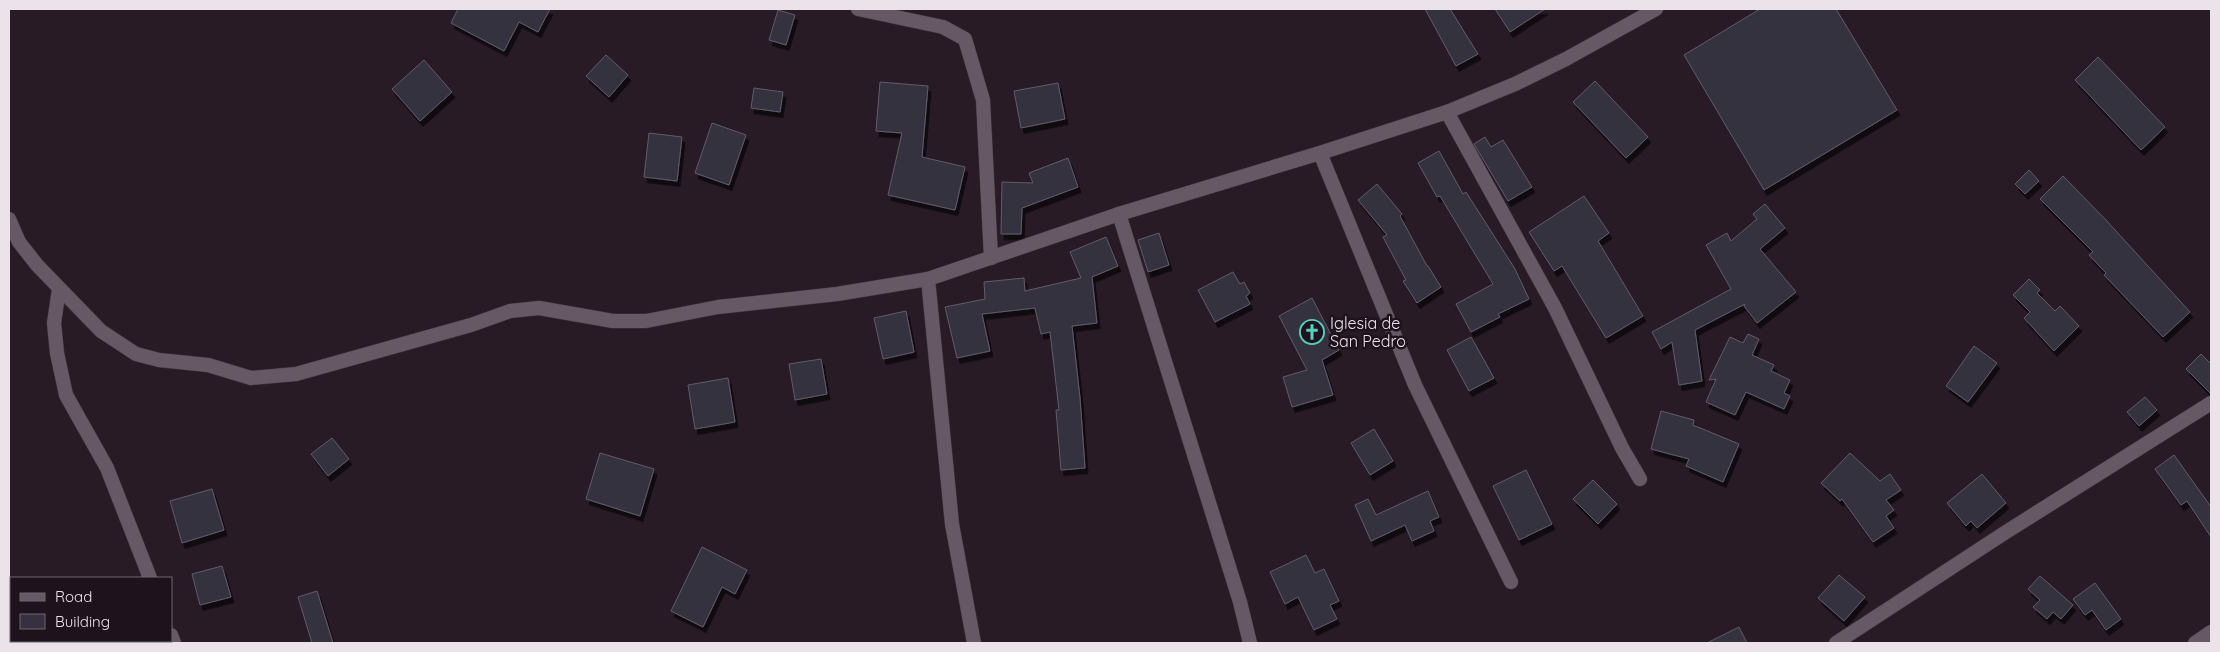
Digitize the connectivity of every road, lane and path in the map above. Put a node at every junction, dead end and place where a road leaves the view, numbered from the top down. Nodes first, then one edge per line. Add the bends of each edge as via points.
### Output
1 (858, 9) edge
2 (1656, 9) edge
3 (1447, 112) junction
4 (1320, 153) junction
5 (1119, 214) junction
6 (9, 219) edge
7 (992, 258) junction
8 (928, 279) junction
9 (59, 289) junction
10 (2211, 403) edge
11 (1640, 479) dead end
12 (150, 577) edge
13 (1510, 582) dead end
14 (2211, 632) edge
15 (974, 643) edge
16 (1250, 643) edge
17 (1836, 643) edge
18 (2194, 643) edge

1 - 7 street via 943,27 965,39 984,100
2 - 3 street via 1515,84
3 - 4 street
3 - 11 street via 1555,308
4 - 5 street
4 - 13 street via 1415,385
5 - 7 street
5 - 16 street
6 - 9 street via 19,242
7 - 8 street
8 - 9 street via 837,294 718,307 646,321 613,321 540,308 510,311 296,374 251,378 208,364 159,360 136,354 101,331
8 - 15 street via 952,524
9 - 12 street via 54,323 66,395 107,468
10 - 17 street
14 - 18 street

